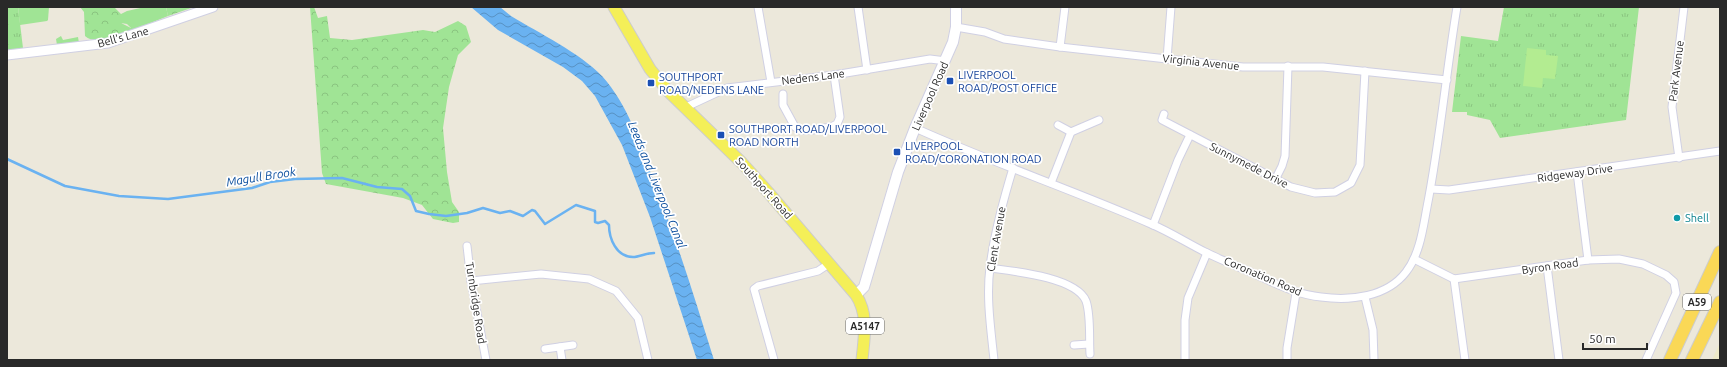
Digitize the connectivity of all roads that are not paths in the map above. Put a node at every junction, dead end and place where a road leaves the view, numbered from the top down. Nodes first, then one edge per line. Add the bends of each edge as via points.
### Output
1 (213, 7) edge
2 (614, 7) edge
3 (758, 7) edge
4 (858, 7) edge
5 (956, 7) edge
6 (1065, 7) edge
7 (1171, 7) edge
8 (1457, 7) edge
9 (1684, 7) edge
10 (956, 28) junction
11 (1060, 47) junction
12 (7, 55) edge
13 (1167, 59) junction
14 (946, 61) junction
15 (1288, 66) junction
16 (867, 70) junction
17 (1365, 71) junction
18 (834, 75) junction
19 (1447, 80) junction
20 (771, 82) junction
21 (783, 94) dead end
22 (684, 108) junction
23 (1164, 114) dead end
24 (1099, 120) dead end
25 (1058, 125) dead end
26 (915, 128) junction
27 (1071, 132) junction
28 (1190, 135) junction
29 (1720, 151) edge
30 (1679, 158) junction
31 (1013, 168) junction
32 (1577, 172) junction
33 (1275, 180) junction
34 (1051, 183) junction
35 (1431, 189) junction
36 (1153, 225) junction
37 (467, 246) dead end
38 (1720, 252) edge
39 (1207, 253) junction
40 (1414, 259) junction
41 (1588, 260) junction
42 (830, 263) junction
43 (1546, 266) junction
44 (990, 268) junction
45 (1454, 279) junction
46 (471, 281) junction
47 (1296, 293) junction
48 (856, 295) junction
49 (1365, 297) junction
50 (1720, 302) edge
51 (1089, 344) junction
52 (573, 345) dead end
53 (1074, 345) dead end
54 (560, 347) junction
55 (545, 349) dead end
56 (1090, 354) dead end
57 (486, 360) edge
58 (562, 360) edge
59 (648, 360) edge
60 (774, 360) edge
61 (862, 360) edge
62 (994, 360) edge
63 (1185, 360) edge
64 (1287, 360) edge
65 (1374, 360) edge
66 (1465, 360) edge
67 (1560, 360) edge
68 (1646, 360) edge
69 (1670, 360) edge
70 (1692, 360) edge

1 - 12 street, Bell's Lane via 108,43
2 - 22 main road, Southport Road / A5147 via 650,69
3 - 20 street
4 - 16 street
5 - 10 main road, Liverpool Road
6 - 11 street
7 - 13 street
8 - 19 street, Coronation Road
9 - 30 street, Park Avenue via 1672,107
10 - 11 street, Virginia Avenue via 977,30 1004,39
10 - 14 main road, Liverpool Road
11 - 13 street, Virginia Avenue
13 - 15 street, Virginia Avenue via 1243,67
14 - 16 street, Nedens Lane via 930,59
14 - 26 main road, Liverpool Road
15 - 17 street, Virginia Avenue
15 - 33 street via 1285,156
16 - 18 street, Nedens Lane
17 - 19 street, Virginia Avenue
17 - 33 street, Sunnymede Drive via 1360,165 1351,183 1335,192 1325,194 1304,192
18 - 20 street, Nedens Lane
18 - 21 street via 840,117 837,124 831,127 806,131 795,127 783,104
19 - 35 street, Coronation Road
20 - 22 street, Nedens Lane via 728,88
22 - 42 main road, Southport Road / A5147 via 742,163
23 - 28 street, Sunnymede Drive via 1162,120
24 - 27 street
25 - 27 street
26 - 31 street, Coronation Road
26 - 48 main road, Liverpool Road via 889,200 864,287
27 - 34 street
28 - 33 street, Sunnymede Drive
28 - 36 street
29 - 30 street, Ridgeway Drive
30 - 32 street, Ridgeway Drive
31 - 34 street, Coronation Road
31 - 44 street, Clent Avenue via 1002,203
32 - 35 street, Ridgeway Drive via 1449,190
32 - 41 street
34 - 36 street, Coronation Road
35 - 40 street, Coronation Road
36 - 39 street, Coronation Road
37 - 46 street, Turnbridge Road
38 - 69 highway, A59
39 - 47 street, Coronation Road
39 - 63 street via 1188,298
40 - 45 street
40 - 49 street, Coronation Road via 1398,282
41 - 43 street, Byron Road
41 - 68 street, Byron Road via 1619,259 1643,264 1666,275 1674,282 1676,293
42 - 48 main road, Southport Road / A5147
42 - 60 street via 818,271 754,289
43 - 45 street, Byron Road
43 - 67 street
44 - 51 street via 1033,274 1076,289 1086,301
44 - 62 street, Clent Avenue via 989,310
45 - 66 street
46 - 57 street, Turnbridge Road
46 - 59 street via 541,274 589,278 616,291 638,318
47 - 49 street, Coronation Road via 1322,298
47 - 64 street
48 - 61 main road, A5147 via 864,314
49 - 65 street via 1373,330
50 - 70 highway, A59
51 - 53 street
51 - 56 street
52 - 54 street
54 - 55 street
54 - 58 street

